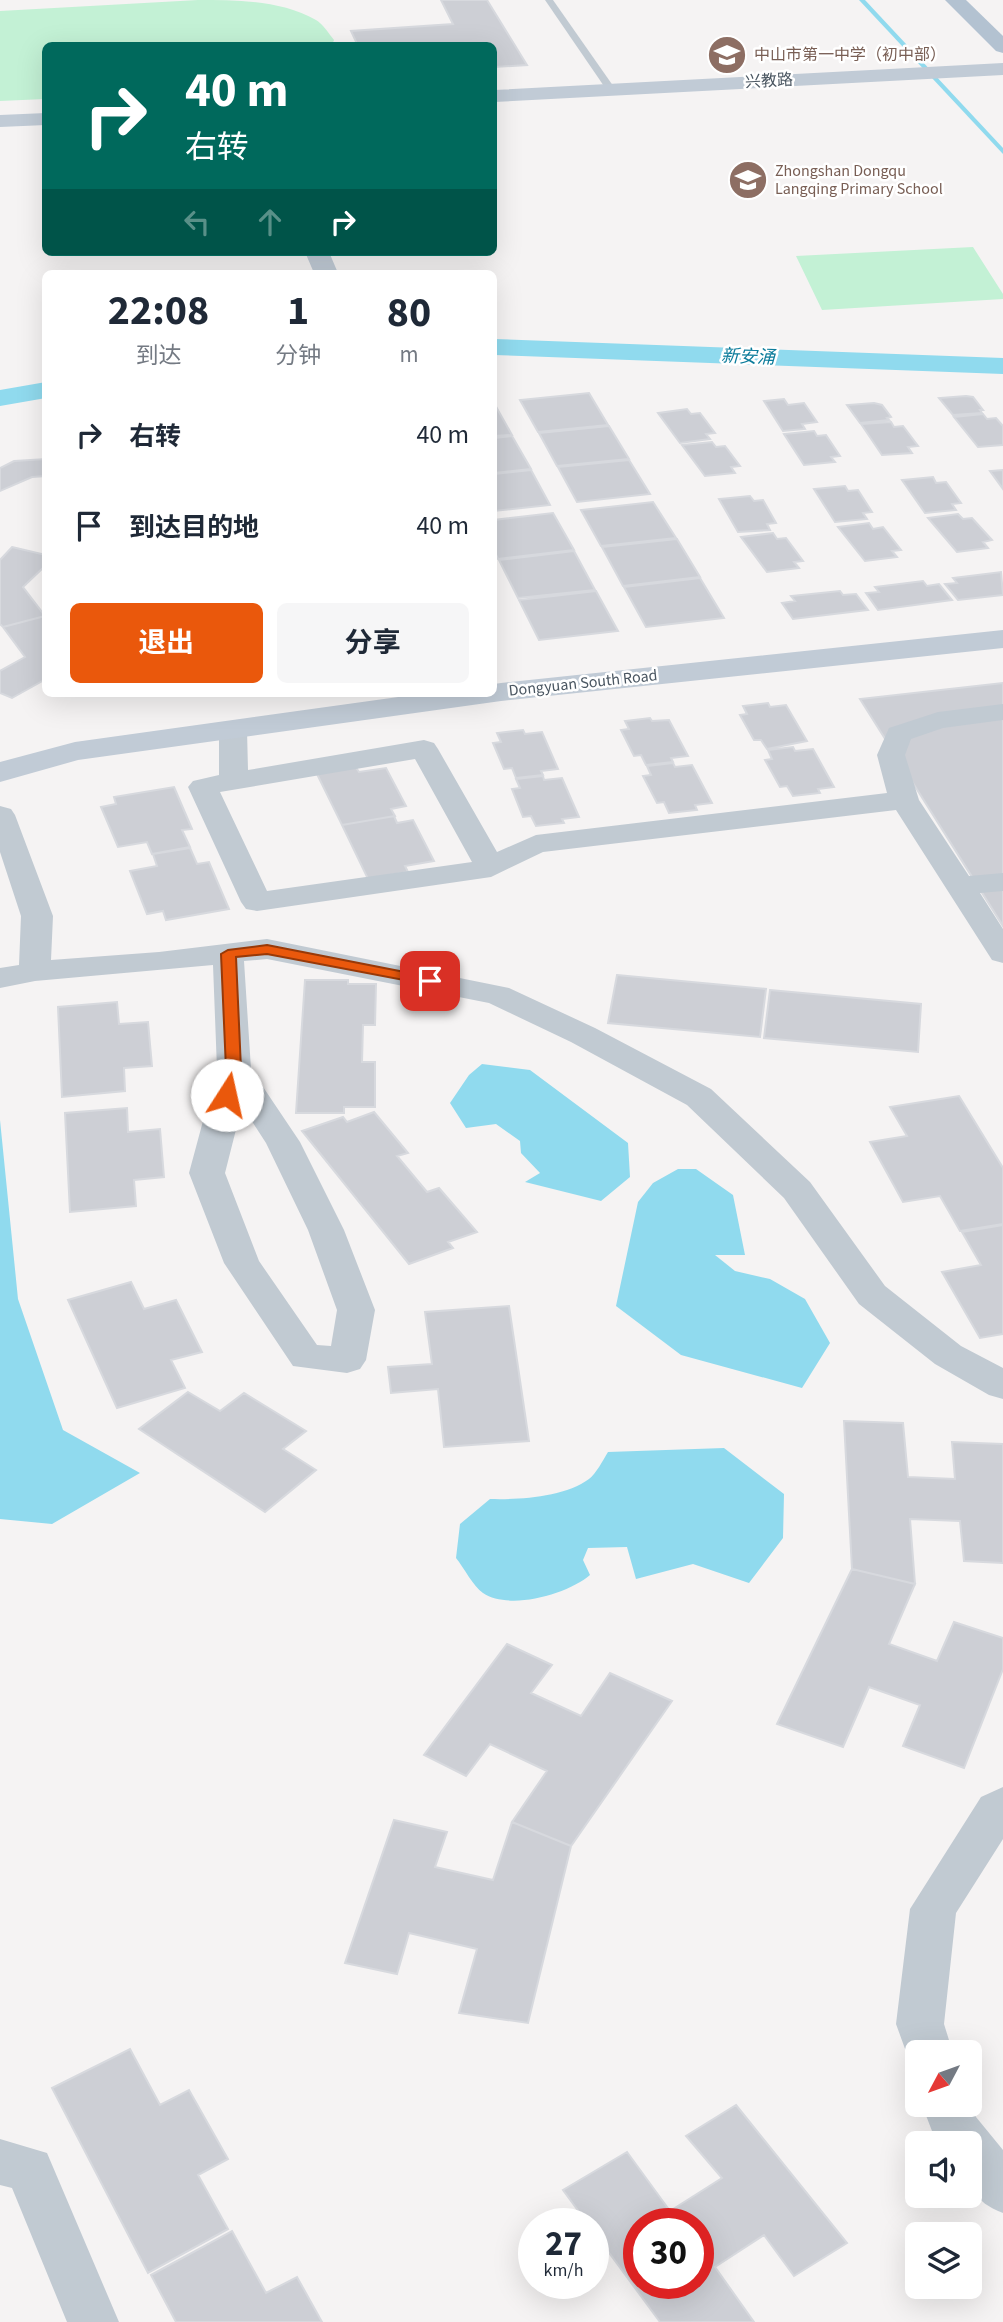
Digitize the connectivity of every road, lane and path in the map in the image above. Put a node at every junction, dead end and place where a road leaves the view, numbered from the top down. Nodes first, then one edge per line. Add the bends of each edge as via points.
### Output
1 (549, 0) edge
2 (955, 0) edge
3 (1003, 47) edge
4 (1003, 69) edge
5 (611, 90) junction
6 (497, 96) edge
7 (42, 119) edge
8 (0, 121) edge
9 (1003, 624) edge
10 (1003, 639) edge
11 (497, 680) edge
12 (497, 680) edge
13 (341, 697) edge
14 (407, 697) edge
15 (1003, 712) edge
16 (233, 730) junction
17 (0, 756) edge
18 (0, 772) edge
19 (234, 781) junction
20 (904, 800) junction
21 (0, 815) edge
22 (491, 868) junction
23 (1003, 882) edge
24 (961, 886) junction
25 (15, 895) edge
26 (1003, 953) edge
27 (228, 954) junction
28 (35, 971) junction
29 (0, 978) edge
30 (234, 1069) junction
31 (1003, 1385) edge
32 (1003, 1805) edge
33 (925, 2040) edge
34 (0, 2162) edge
35 (982, 2163) edge
36 (1003, 2189) edge
37 (93, 2322) edge

1 - 5 lane
2 - 3 main road
4 - 5 street, 兴教路
5 - 6 street, 兴教路
7 - 8 street
9 - 11 street, Dongyuan South Road
10 - 12 street, Dongyuan South Road
13 - 17 street via 181,718
14 - 16 street, Dongyuan South Road
15 - 20 street via 938,720 899,734 891,755
16 - 18 street, Dongyuan South Road via 75,751
16 - 19 street
19 - 22 street via 424,749
19 - 22 street via 203,787 257,902
20 - 22 street via 536,844
20 - 24 street
21 - 25 street
23 - 24 street
24 - 26 street
25 - 28 street via 37,916
27 - 28 street
27 - 30 street
27 - 31 street via 267,949 498,995 699,1097 797,1190 872,1295 948,1355
28 - 29 street
30 - 30 street via 207,1173 242,1262 306,1357 346,1360 356,1310 326,1230 283,1142
32 - 33 street via 933,1909 920,2024
34 - 37 street via 29,2169
35 - 36 street

